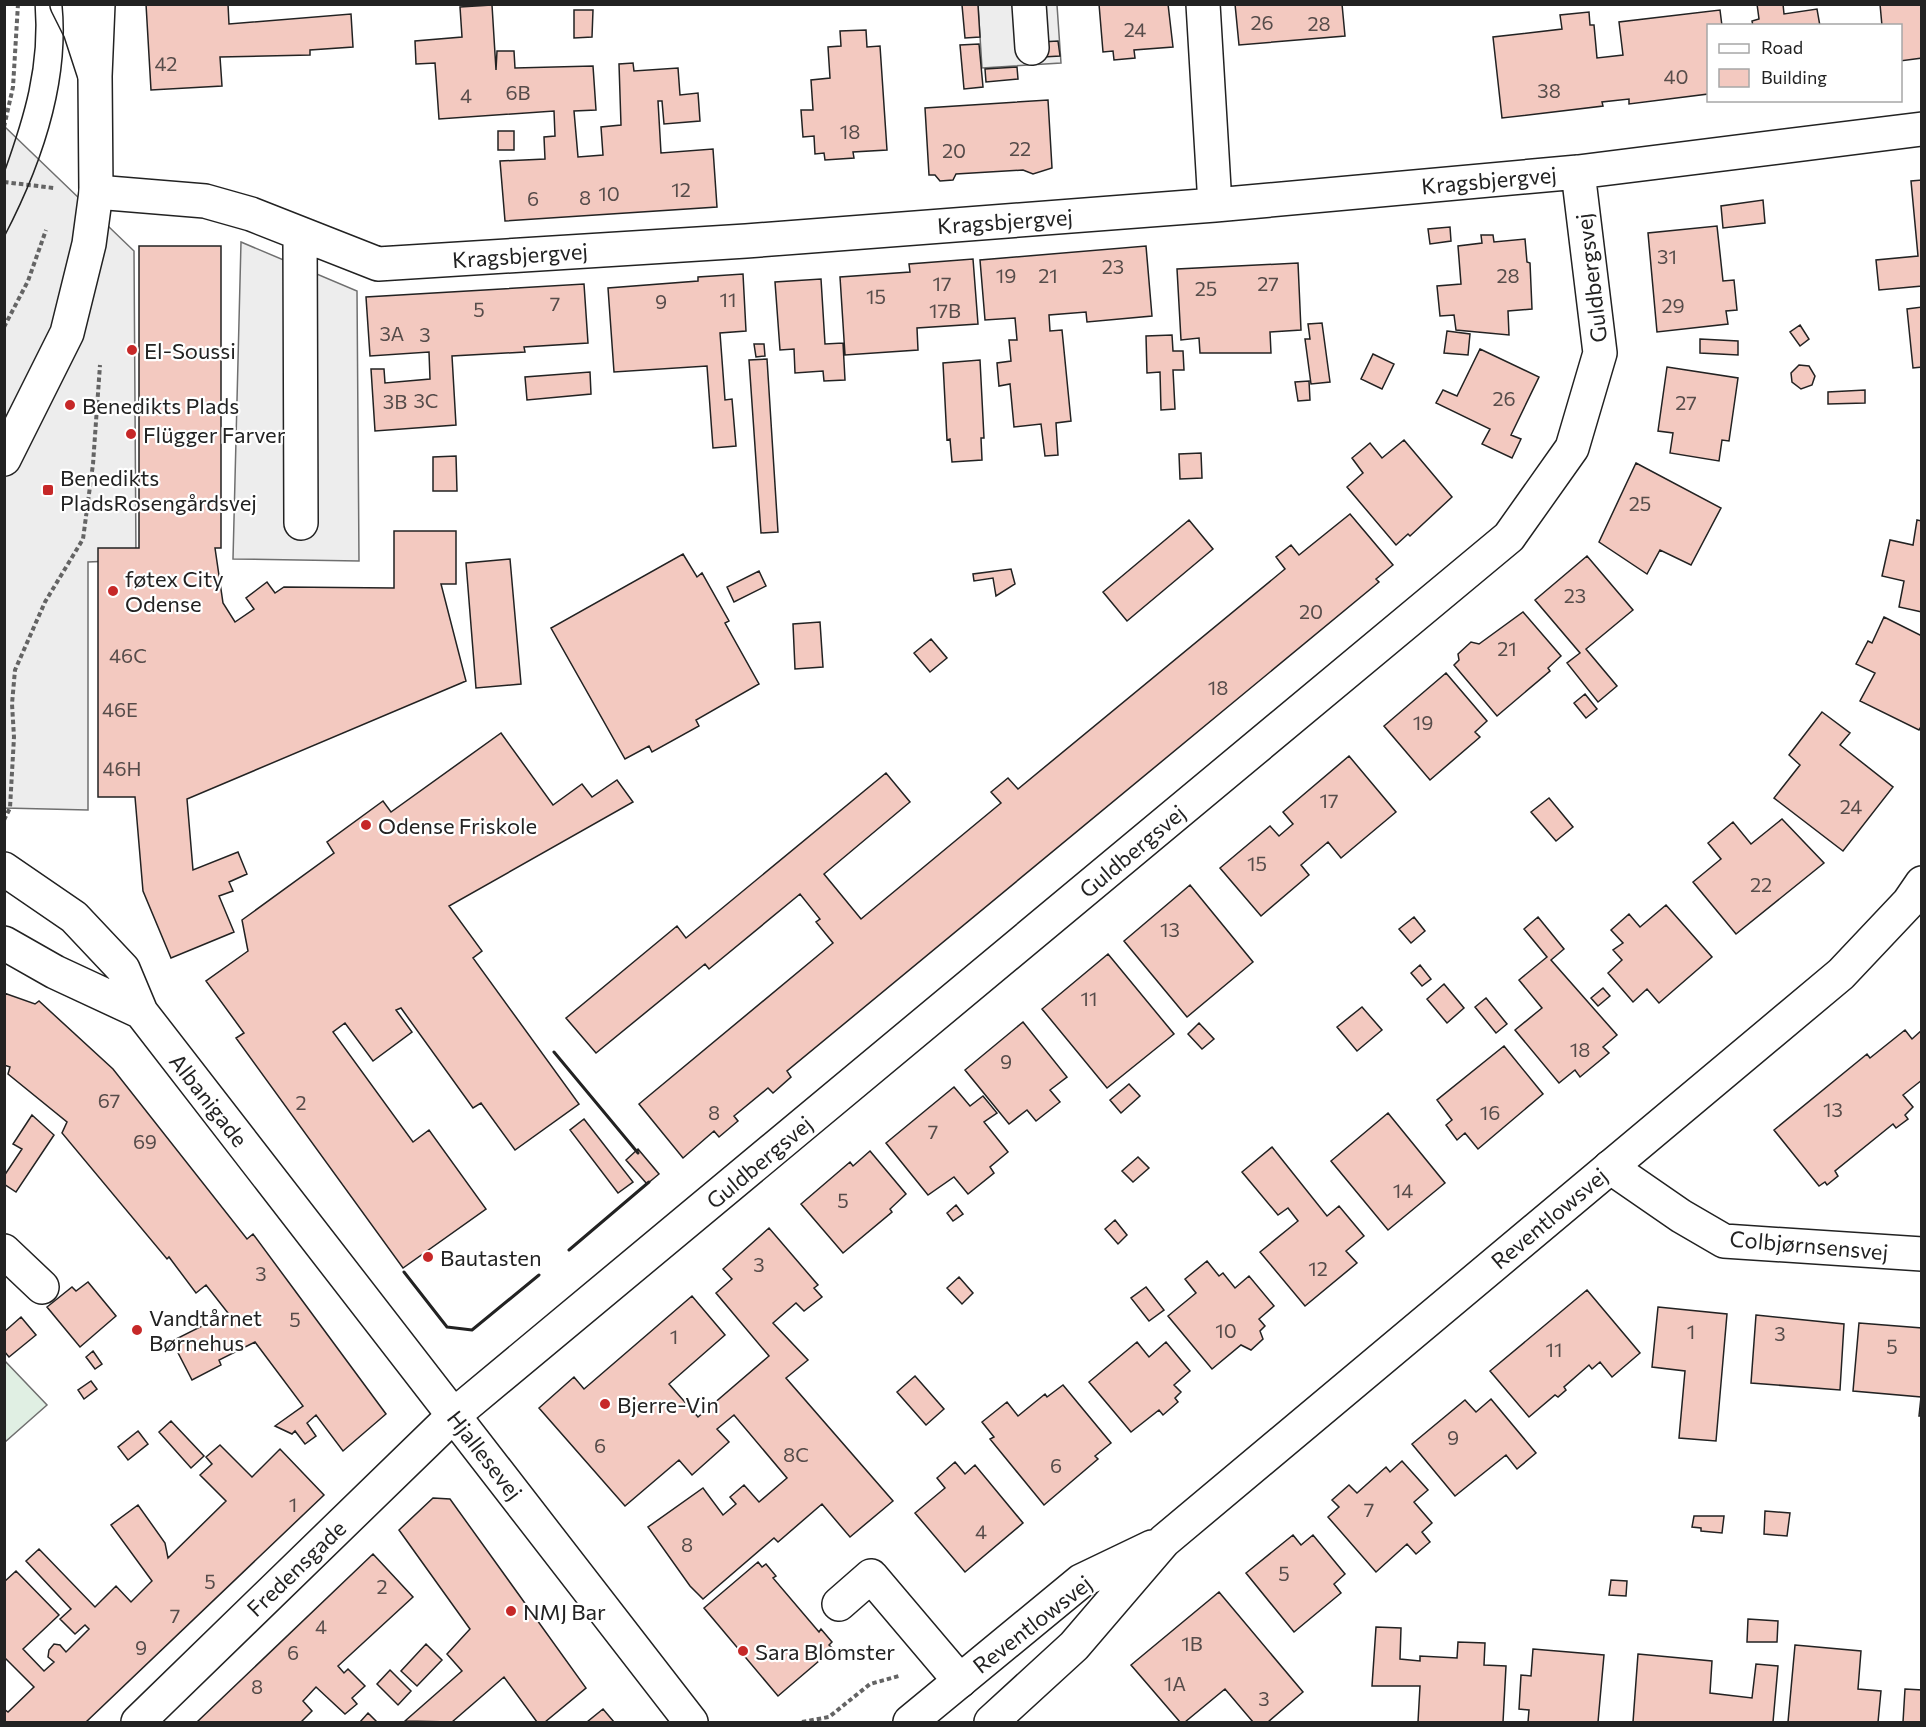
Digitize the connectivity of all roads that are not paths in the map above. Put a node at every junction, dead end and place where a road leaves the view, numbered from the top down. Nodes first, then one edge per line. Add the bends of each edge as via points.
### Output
1 (67, 4) edge
2 (98, 4) edge
3 (1029, 4) edge
4 (1203, 4) edge
5 (1032, 48) dead end
6 (95, 76) junction
7 (1922, 129) edge
8 (1578, 172) junction
9 (96, 192) junction
10 (1215, 205) junction
11 (300, 234) junction
12 (4, 459) edge
13 (301, 523) dead end
14 (4, 869) edge
15 (1922, 883) edge
16 (4, 943) edge
17 (141, 1012) junction
18 (1610, 1167) junction
19 (277, 1188) joint
20 (4, 1251) edge
21 (1922, 1254) edge
22 (42, 1287) dead end
23 (454, 1414) junction
24 (1164, 1541) junction
25 (839, 1604) dead end
26 (960, 1681) junction
27 (138, 1722) edge
28 (691, 1722) edge
29 (910, 1722) edge
30 (991, 1722) edge

1 - 6 street
2 - 6 street
3 - 5 street
4 - 10 street
6 - 9 street
7 - 8 street, Kragsbjergvej
8 - 10 street, Kragsbjergvej
8 - 23 street, Guldbergsvej via 1600,353 1572,448 1509,537
9 - 11 street, Kragsbjergvej via 205,201
9 - 12 street via 89,244 67,333
10 - 11 street, Kragsbjergvej via 378,264
11 - 13 street
14 - 17 street, Albanigade via 74,916 123,969
15 - 18 street, Reventlowsvej via 1841,974
16 - 17 street, Albanigade
17 - 19 street, Albanigade
18 - 21 street, Colbjørnsensvej via 1724,1241
18 - 24 street, Reventlowsvej
19 - 23 street, Hjallesevej
20 - 22 street
23 - 27 street, Fredensgade
23 - 28 street, Hjallesevej
24 - 26 street, Reventlowsvej via 1081,1581
24 - 30 street, Reventlowsvej via 1074,1646
25 - 26 street via 871,1576
26 - 29 street, Reventlowsvej

